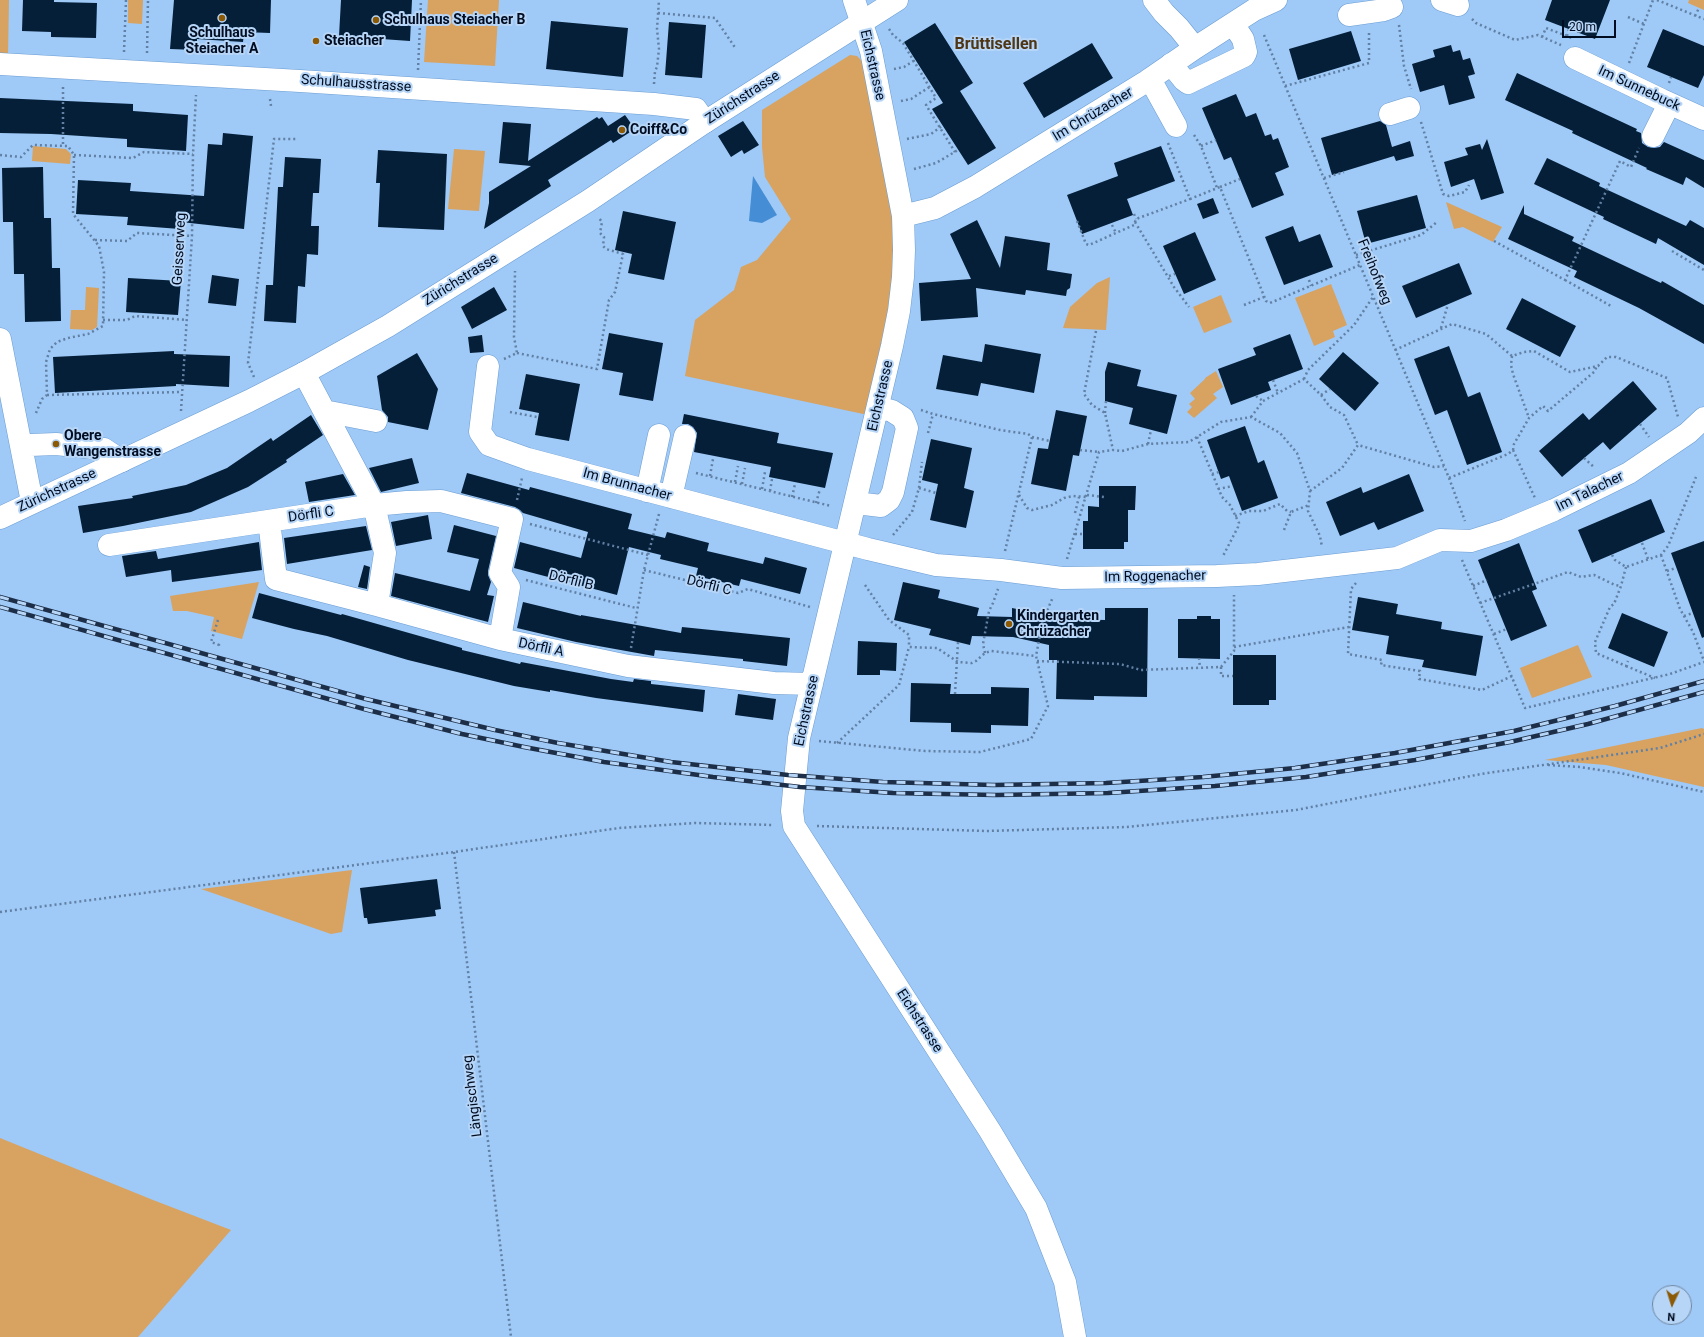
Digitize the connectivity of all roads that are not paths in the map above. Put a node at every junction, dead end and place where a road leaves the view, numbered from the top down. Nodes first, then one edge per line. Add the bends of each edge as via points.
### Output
1 (854, 0) edge
2 (897, 0) edge
3 (1154, 0) edge
4 (1264, 4) edge
5 (1392, 7) dead end
6 (1350, 15) dead end
7 (862, 23) junction
8 (1233, 24) junction
9 (1195, 48) junction
10 (1570, 49) road end
11 (0, 64) edge
12 (1171, 64) junction
13 (1150, 79) junction
14 (1669, 104) junction
15 (1704, 119) edge
16 (705, 122) junction
17 (1176, 133) road end
18 (1646, 141) road end
19 (903, 216) junction
20 (0, 339) edge
21 (488, 366) road end
22 (304, 373) junction
23 (5, 390) edge
24 (878, 407) junction
25 (324, 411) junction
26 (1704, 418) edge
27 (376, 421) dead end
28 (659, 435) dead end
29 (685, 436) dead end
30 (22, 449) junction
31 (122, 460) junction
32 (647, 491) junction
33 (32, 502) junction
34 (856, 503) junction
35 (666, 504) junction
36 (374, 505) junction
37 (0, 518) edge
38 (269, 521) junction
39 (1462, 542) joint
40 (845, 543) junction
41 (109, 545) dead end
42 (377, 605) junction
43 (500, 639) junction
44 (812, 684) junction
45 (1075, 1337) edge

1 - 7 street, Eichstrasse
2 - 7 street, Zürichstrasse
3 - 9 street
4 - 8 street, Im Chrüzacher
5 - 6 street
7 - 16 street, Zürichstrasse
7 - 19 street, Eichstrasse via 870,51
8 - 9 street, Im Chrüzacher
8 - 12 street via 1243,39 1246,52 1244,56 1188,83
9 - 12 street, Im Chrüzacher
10 - 14 street, Im Sunnebuck
11 - 16 street, Schulhausstrasse via 654,104 696,109
12 - 13 street, Im Chrüzacher
13 - 17 street
13 - 19 street, Im Chrüzacher via 975,187 935,208
14 - 15 street, Im Sunnebuck
14 - 18 street
16 - 22 street, Zürichstrasse via 588,201 388,326
19 - 24 street, Eichstrasse via 904,250 899,311
20 - 23 street
21 - 32 street, Im Brunnacher via 480,432 489,445 528,459
22 - 25 street
22 - 31 street, Zürichstrasse
23 - 30 street
24 - 34 street, Eichstrasse
24 - 34 street via 903,418 907,428 893,492 889,500 881,506
25 - 27 street
25 - 36 street
26 - 39 street, Im Talacher via 1684,436 1629,473 1506,530
28 - 32 street
29 - 35 street
30 - 31 street via 30,445 56,444 104,449
30 - 33 street
31 - 33 street, Zürichstrasse
32 - 35 street, Im Brunnacher
33 - 37 street, Zürichstrasse
34 - 40 street, Eichstrasse
35 - 40 street, Im Brunnacher
36 - 38 street, Dörfli C
36 - 42 street via 385,554
36 - 43 street, Dörfli C via 441,501 512,519 500,573 509,587
38 - 41 street, Dörfli C
38 - 42 street, Dörfli A via 276,579
39 - 40 street, Im Roggenacher via 1440,540 1397,558 1364,562 1062,578 936,565
40 - 44 street, Eichstrasse
42 - 43 street, Dörfli A
43 - 44 street, Dörfli A via 628,666 774,683
44 - 45 street, Eichstrasse via 799,738 792,811 794,826 986,1124 1036,1208 1065,1282

